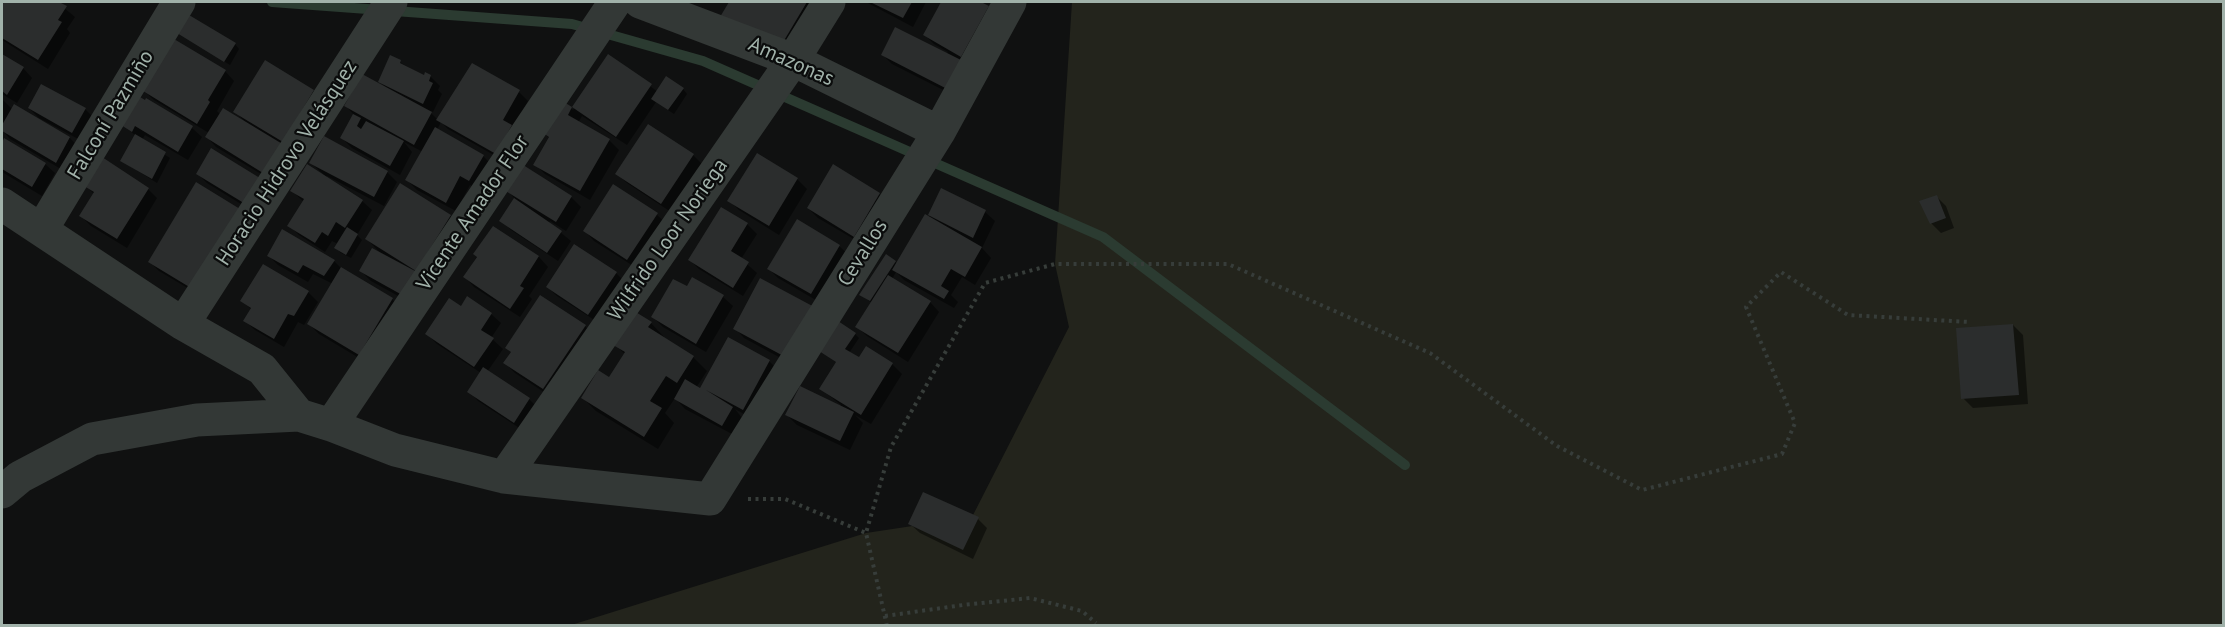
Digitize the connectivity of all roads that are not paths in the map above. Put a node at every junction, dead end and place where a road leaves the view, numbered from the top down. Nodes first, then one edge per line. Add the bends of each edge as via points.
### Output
1 (391, 2) edge
2 (615, 2) edge
3 (640, 2) edge
4 (829, 2) edge
5 (1010, 3) edge
6 (177, 6) edge
7 (793, 60) junction
8 (939, 132) junction
9 (2, 204) edge
10 (42, 229) junction
11 (183, 324) junction
12 (299, 415) junction
13 (331, 425) junction
14 (504, 477) junction
15 (2, 492) edge

1 - 11 street, Horacio Hidrovo Velásquez
2 - 13 street, Vicente Amador Flor
3 - 7 street, Amazonas
4 - 7 street, Wilfrido Loor Noriega
5 - 8 street, Cevallos
6 - 10 street, Falconí Pazmiño
7 - 8 street, Amazonas
7 - 14 street, Wilfrido Loor Noriega
8 - 14 street, Cevallos via 710,499
9 - 10 street
10 - 11 street
11 - 12 street via 262,369
12 - 13 street
12 - 15 street via 196,420 92,439 20,477
13 - 14 street via 395,450

